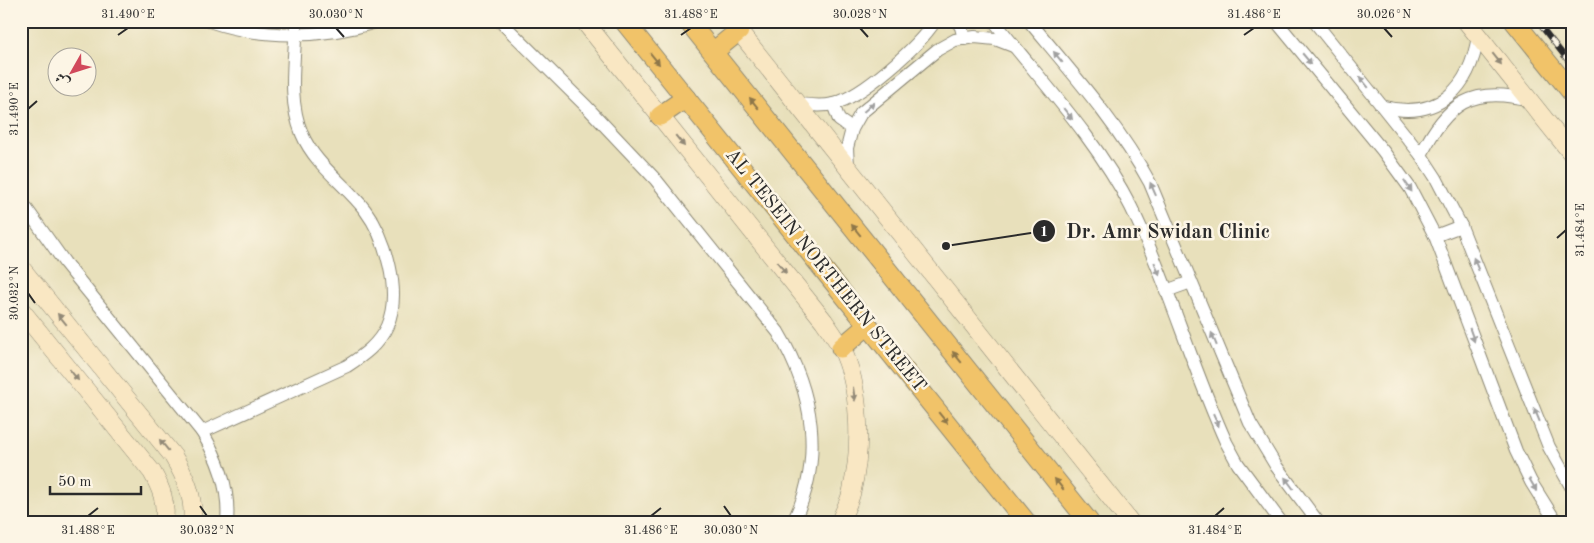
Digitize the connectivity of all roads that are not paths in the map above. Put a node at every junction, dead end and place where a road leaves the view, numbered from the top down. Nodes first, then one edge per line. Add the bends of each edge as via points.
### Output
1 (209, 21) edge
2 (296, 21) edge
3 (379, 21) edge
4 (500, 21) edge
5 (584, 21) edge
6 (624, 21) edge
7 (688, 21) edge
8 (934, 21) edge
9 (957, 21) edge
10 (994, 21) edge
11 (1029, 21) edge
12 (1276, 21) edge
13 (1314, 21) edge
14 (1466, 21) edge
15 (1514, 21) edge
16 (234, 24) edge
17 (735, 26) edge
18 (296, 34) junction
19 (1478, 36) junction
20 (964, 39) junction
21 (1014, 46) junction
22 (713, 52) junction
23 (1573, 94) edge
24 (686, 98) junction
25 (1529, 100) junction
26 (798, 104) junction
27 (833, 104) junction
28 (1384, 107) junction
29 (660, 116) junction
30 (852, 129) junction
31 (1421, 155) junction
32 (1573, 155) edge
33 (848, 166) junction
34 (21, 201) edge
35 (1461, 226) junction
36 (1435, 236) junction
37 (21, 268) edge
38 (1191, 282) junction
39 (1166, 291) junction
40 (21, 310) edge
41 (868, 325) junction
42 (841, 348) junction
43 (202, 432) junction
44 (1573, 490) edge
45 (164, 522) edge
46 (192, 522) edge
47 (228, 522) edge
48 (792, 522) edge
49 (840, 522) edge
50 (1026, 522) edge
51 (1089, 522) edge
52 (1130, 522) edge
53 (1281, 522) edge
54 (1318, 522) edge
55 (1556, 522) edge

1 - 16 street
2 - 18 street
3 - 18 street via 341,31
4 - 48 street via 588,107 656,180 778,332 791,354 801,377 811,423 809,470
5 - 29 street
6 -> 24 main road, AL TESEIN NORTHERN STREET
7 - 22 main road
8 - 27 street via 912,49 849,98
9 - 20 street
10 - 21 street
38 -> 11 street via 1150,183 1136,158 1116,128
12 -> 36 street via 1397,169
28 -> 13 street
14 - 19 street
15 - 23 main road
16 - 18 street via 254,32
17 - 22 main road
17 - 26 street
18 - 43 street via 293,87 297,121 312,152 366,211 379,233 391,273 392,307 387,326 364,356
19 -> 25 street
19 - 28 street via 1475,55 1464,80 1442,101 1413,110
20 - 21 street via 995,39
30 -> 20 street via 861,113 922,61 955,40
21 -> 39 street via 1082,131 1116,180 1143,233
51 -> 22 main road
24 - 29 main road
24 - 41 main road, AL TESEIN NORTHERN STREET
25 - 31 street via 1491,94 1474,97 1446,116
25 - 32 street
26 - 27 street
26 - 33 street
27 - 30 street via 839,120
28 - 31 street
29 -> 42 street via 824,322
30 - 33 street via 847,148
31 - 35 street
33 - 52 street
34 - 43 street via 65,263
35 - 36 street
44 -> 35 street via 1549,447
36 -> 55 street via 1516,451
46 -> 37 street via 190,493 173,456
38 - 39 street
54 -> 38 street via 1276,466 1250,423
39 -> 53 street via 1226,442 1238,464
40 -> 45 street via 152,472 164,496
41 - 42 main road
41 -> 50 main road, AL TESEIN NORTHERN STREET
42 -> 49 street via 852,376 858,455 852,492
43 - 47 street via 222,473

